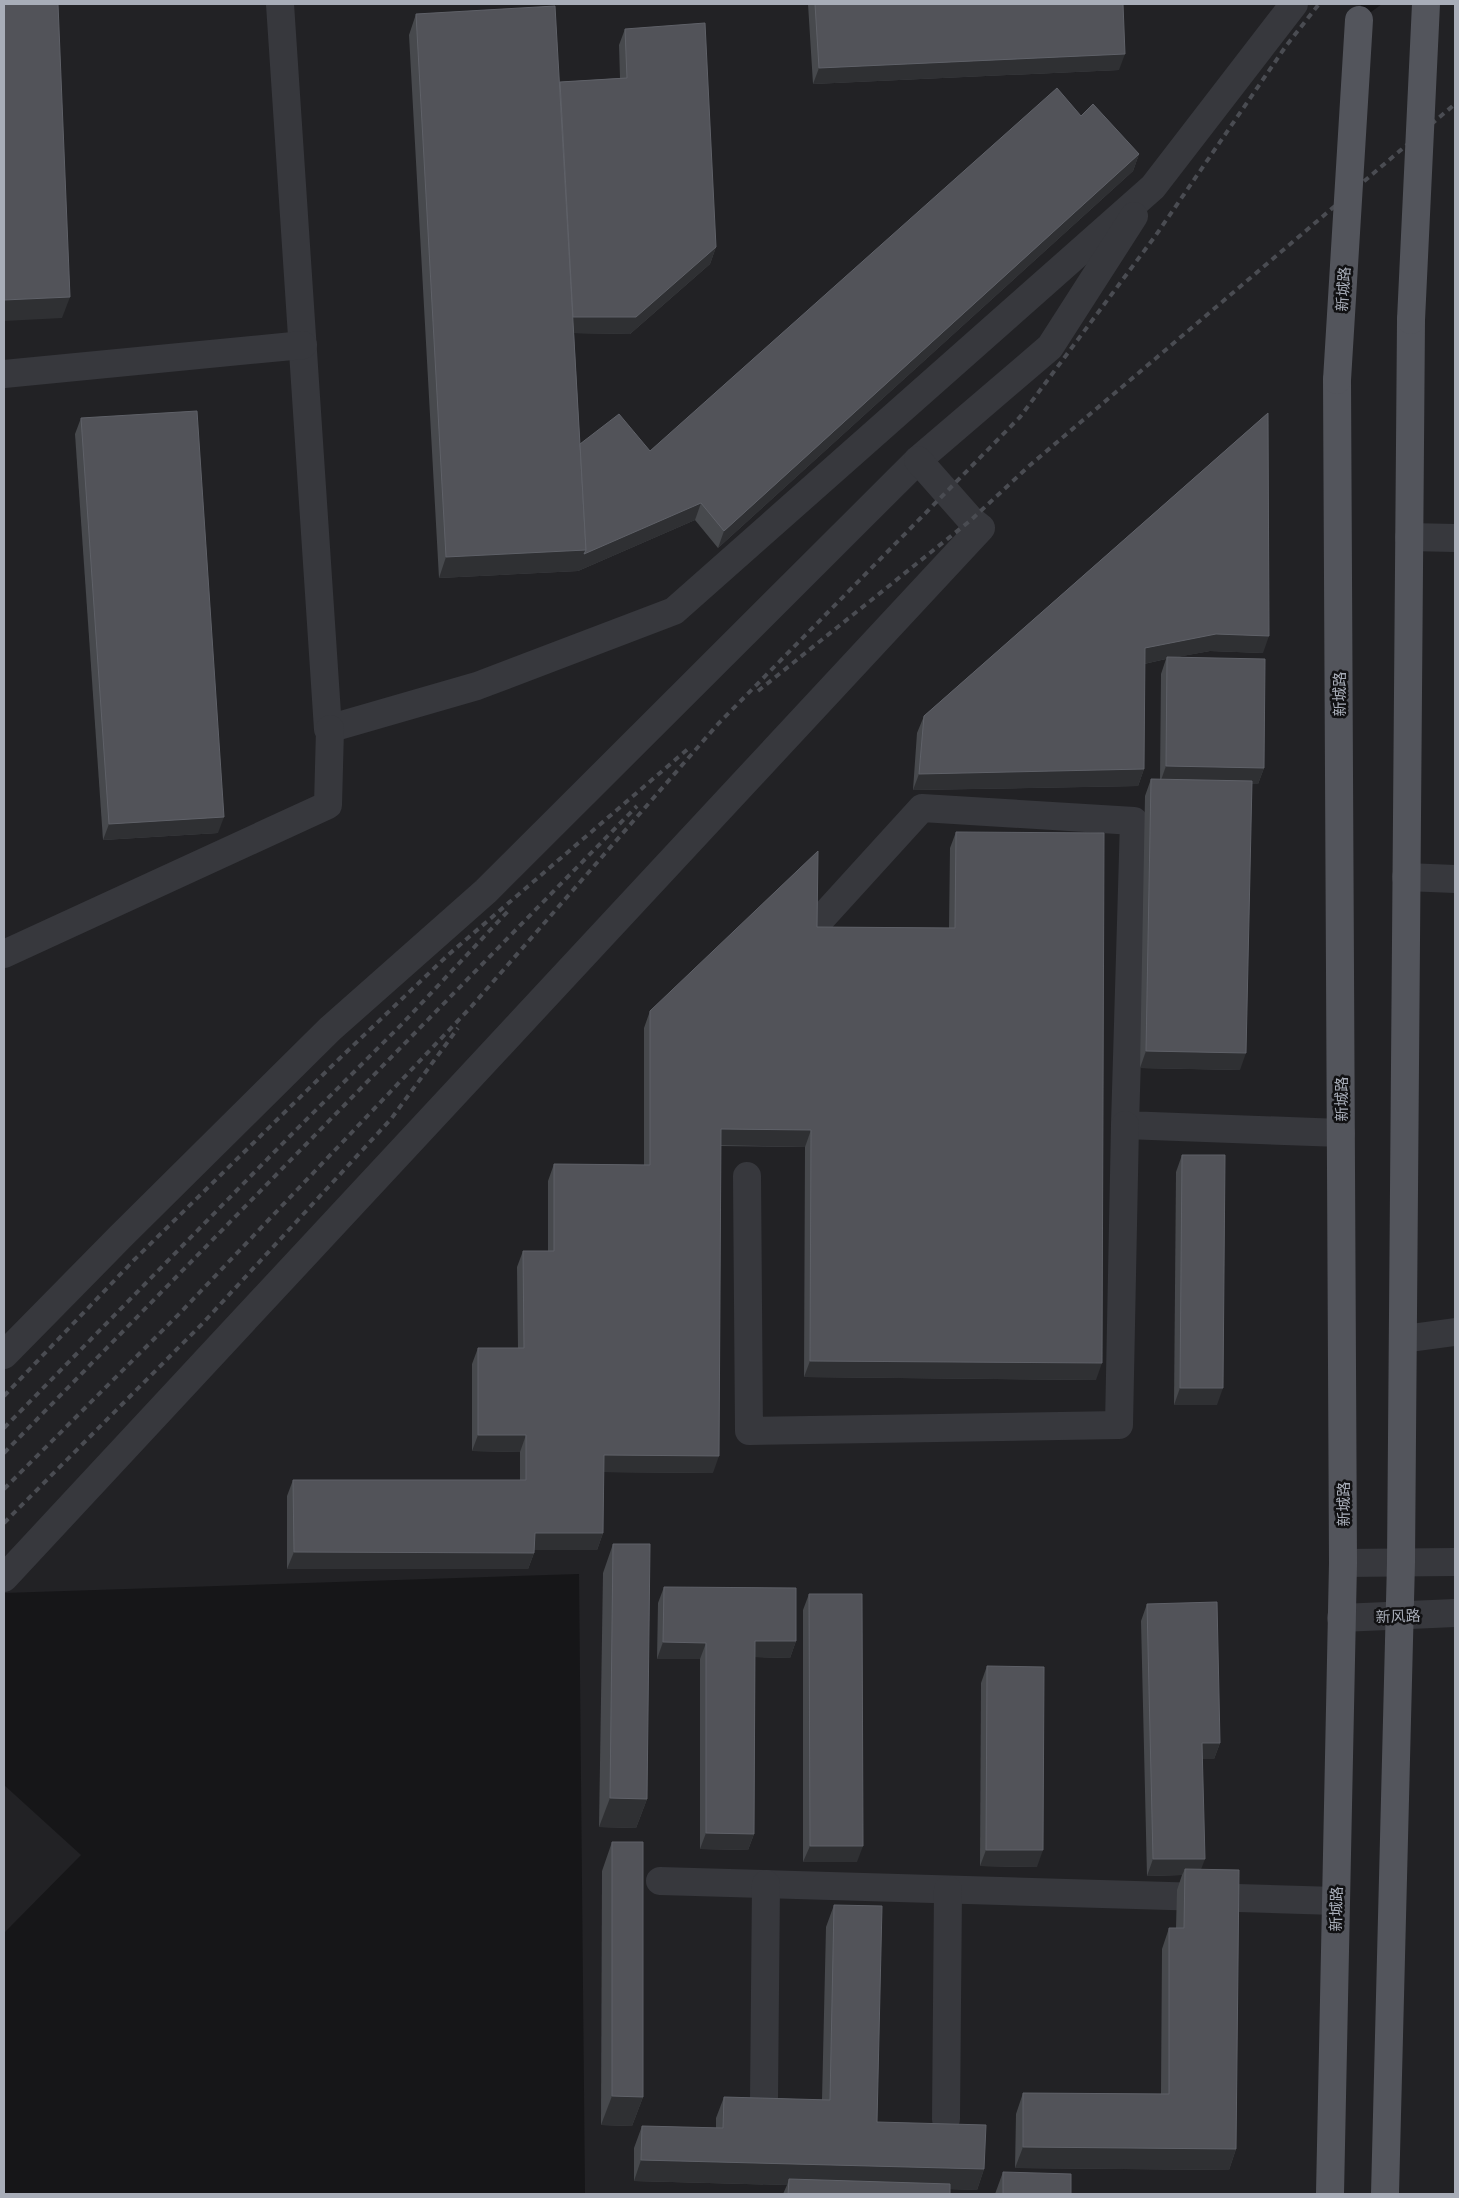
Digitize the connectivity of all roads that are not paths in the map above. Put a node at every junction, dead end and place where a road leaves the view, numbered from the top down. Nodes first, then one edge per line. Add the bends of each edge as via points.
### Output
1 (280, 4) edge
2 (1294, 4) edge
3 (1426, 4) edge
4 (1360, 12) edge
5 (1153, 187) junction
6 (303, 345) junction
7 (4, 374) edge
8 (918, 460) junction
9 (1409, 537) junction
10 (1455, 538) edge
11 (330, 729) junction
12 (1406, 877) junction
13 (1455, 878) edge
14 (820, 920) dead end
15 (4, 954) edge
16 (1125, 1125) junction
17 (1341, 1133) junction
18 (747, 1176) dead end
19 (1455, 1332) edge
20 (1403, 1339) junction
21 (4, 1355) edge
22 (1401, 1562) junction
23 (1455, 1562) edge
24 (1343, 1563) junction
25 (4, 1578) edge
26 (1455, 1614) edge
27 (1400, 1616) junction
28 (1341, 1618) junction
29 (660, 1881) dead end
30 (766, 1884) junction
31 (948, 1890) junction
32 (1336, 1902) junction
33 (764, 2099) edge
34 (946, 2119) dead end
35 (1330, 2194) edge
36 (1385, 2194) edge

1 - 6 street
2 - 5 street
3 - 9 main road, bridge via 1411,320
4 - 17 main road, 新城路, bridge via 1337,380
5 - 8 street via 1050,347
5 - 11 street via 674,612 476,686
6 - 7 street
6 - 11 street
8 - 21 street via 486,891 330,1029
8 - 25 street via 981,528
9 - 10 street
9 - 12 main road
11 - 15 street via 328,805
12 - 13 street
12 - 20 main road
14 - 16 street via 922,808 1134,821
16 - 17 street
16 - 18 street via 1119,1425 749,1431
17 - 24 main road, 新城路
19 - 20 street
20 - 22 main road
22 - 23 street
22 - 24 street
22 - 27 main road
24 - 28 main road, 新城路
26 - 27 street, 新风路
27 - 28 street, 新风路
27 - 36 main road
28 - 32 main road, 新城路
29 - 30 street
30 - 31 street
30 - 33 street
31 - 32 street
31 - 34 street
32 - 35 main road, 新城路

